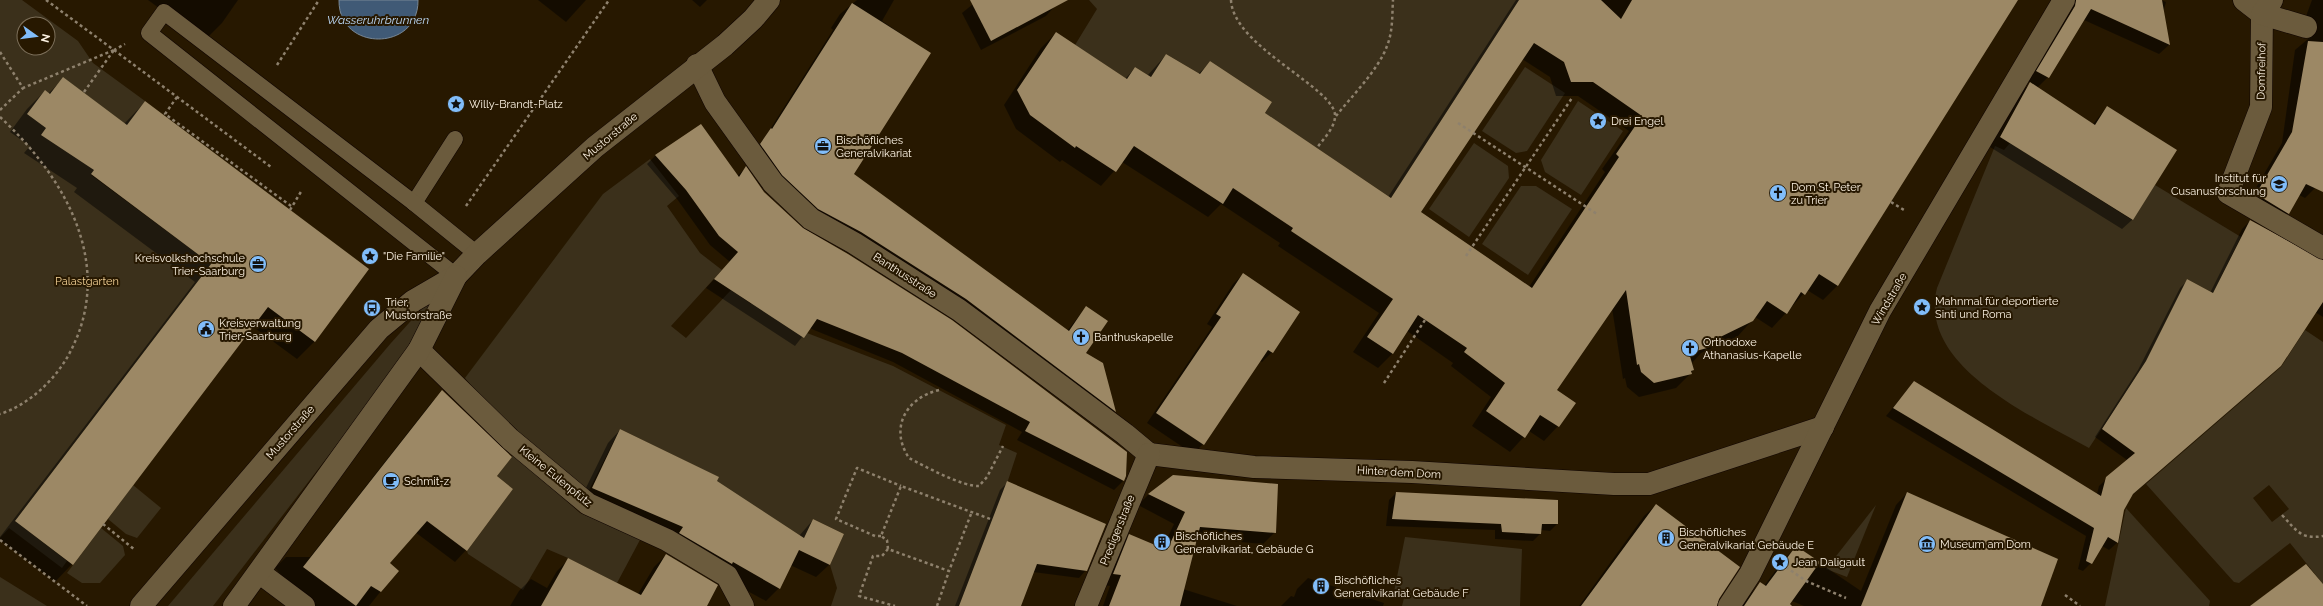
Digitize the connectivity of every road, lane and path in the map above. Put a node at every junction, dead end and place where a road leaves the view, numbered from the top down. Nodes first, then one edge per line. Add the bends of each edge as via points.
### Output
1 (46, 0) edge
2 (319, 0) edge
3 (609, 0) edge
4 (768, 0) edge
5 (1231, 0) edge
6 (1393, 0) edge
7 (2064, 0) edge
8 (2244, 0) edge
9 (2267, 7) edge
10 (2306, 27) dead end
11 (149, 33) junction
12 (114, 50) junction
13 (0, 52) edge
14 (698, 65) junction
15 (262, 87) junction
16 (23, 88) junction
17 (84, 92) dead end
18 (177, 97) junction
19 (1572, 98) dead end
20 (0, 110) edge
21 (1335, 116) junction
22 (0, 117) edge
23 (1458, 123) dead end
24 (455, 139) dead end
25 (1317, 148) dead end
26 (1526, 167) junction
27 (277, 172) dead end
28 (296, 186) dead end
29 (302, 190) junction
30 (308, 195) dead end
31 (414, 203) junction
32 (291, 206) junction
33 (466, 206) dead end
34 (290, 210) dead end
35 (1597, 214) dead end
36 (2323, 248) edge
37 (477, 254) junction
38 (1466, 256) dead end
39 (456, 276) junction
40 (1425, 320) dead end
41 (419, 350) junction
42 (1384, 383) dead end
43 (939, 390) dead end
44 (0, 414) edge
45 (1823, 427) junction
46 (1003, 446) dead end
47 (1149, 454) junction
48 (901, 486) junction
49 (971, 514) junction
50 (2282, 515) dead end
51 (993, 520) dead end
52 (103, 524) dead end
53 (881, 536) junction
54 (2323, 536) edge
55 (0, 540) edge
56 (888, 549) junction
57 (135, 550) dead end
58 (1782, 564) dead end
59 (949, 571) junction
60 (260, 573) junction
61 (2064, 594) dead end
62 (1846, 598) dead end
63 (87, 606) edge
64 (140, 606) edge
65 (234, 606) edge
66 (304, 606) edge
67 (743, 606) edge
68 (895, 606) edge
69 (937, 606) edge
70 (1086, 606) edge
71 (1729, 606) edge
72 (2080, 606) edge

1 - 12 path
2 - 15 path
3 - 33 path
4 - 14 street, Mustorstraße via 752,19
5 - 21 path via 1231,7 1245,30 1271,57 1307,82 1328,101
6 - 21 path via 1392,30 1387,48 1359,88
7 - 45 street, Windstraße via 1880,311
8 - 9 street
9 - 10 street
9 - 36 street, Domfreihof via 2261,107 2228,193
11 - 12 path
11 - 15 lane via 164,12
11 - 39 lane
12 - 16 path
12 - 17 path
12 - 18 path
13 - 16 path
14 - 37 street, Mustorstraße via 595,147
14 - 47 street, Banthusstraße via 715,102 773,183 811,219 854,243 959,310
15 - 31 lane
16 - 20 path
18 - 27 path
18 - 32 path via 165,114
19 - 26 path
21 - 25 path via 1331,129
22 - 44 path via 45,168 71,211 82,238 89,282 80,329 65,361 33,397 13,410
23 - 26 path
24 - 31 lane
26 - 35 path
26 - 38 path
28 - 29 path
29 - 30 path
29 - 32 path
31 - 37 lane
32 - 34 path
37 - 39 street, Mustorstraße
39 - 41 street, Mustorstraße
39 - 64 street, Mustorstraße via 413,301 379,329
40 - 42 path
41 - 60 street, Mustorstraße
41 - 67 street, Kleine Eulenpfütz via 510,438 588,504 667,540 727,576
43 - 46 path via 922,398 904,416 899,429 904,450 909,458 962,483 979,486 987,477
45 - 47 street, Hinter dem Dom via 1650,484 1254,467
45 - 71 street, Windstraße via 1750,574
47 - 70 street, Predigerstraße
48 - 49 path
48 - 53 path
48 - 53 path via 857,468 836,519 875,536
49 - 51 path
49 - 59 path
50 - 54 path via 2300,535 2313,538
52 - 57 path
53 - 56 path via 887,540
55 - 63 path
56 - 59 path
56 - 68 path via 882,556 873,556 859,596
58 - 62 path via 1806,581
59 - 69 path
60 - 65 street, Mustorstraße
60 - 66 street
61 - 72 path

